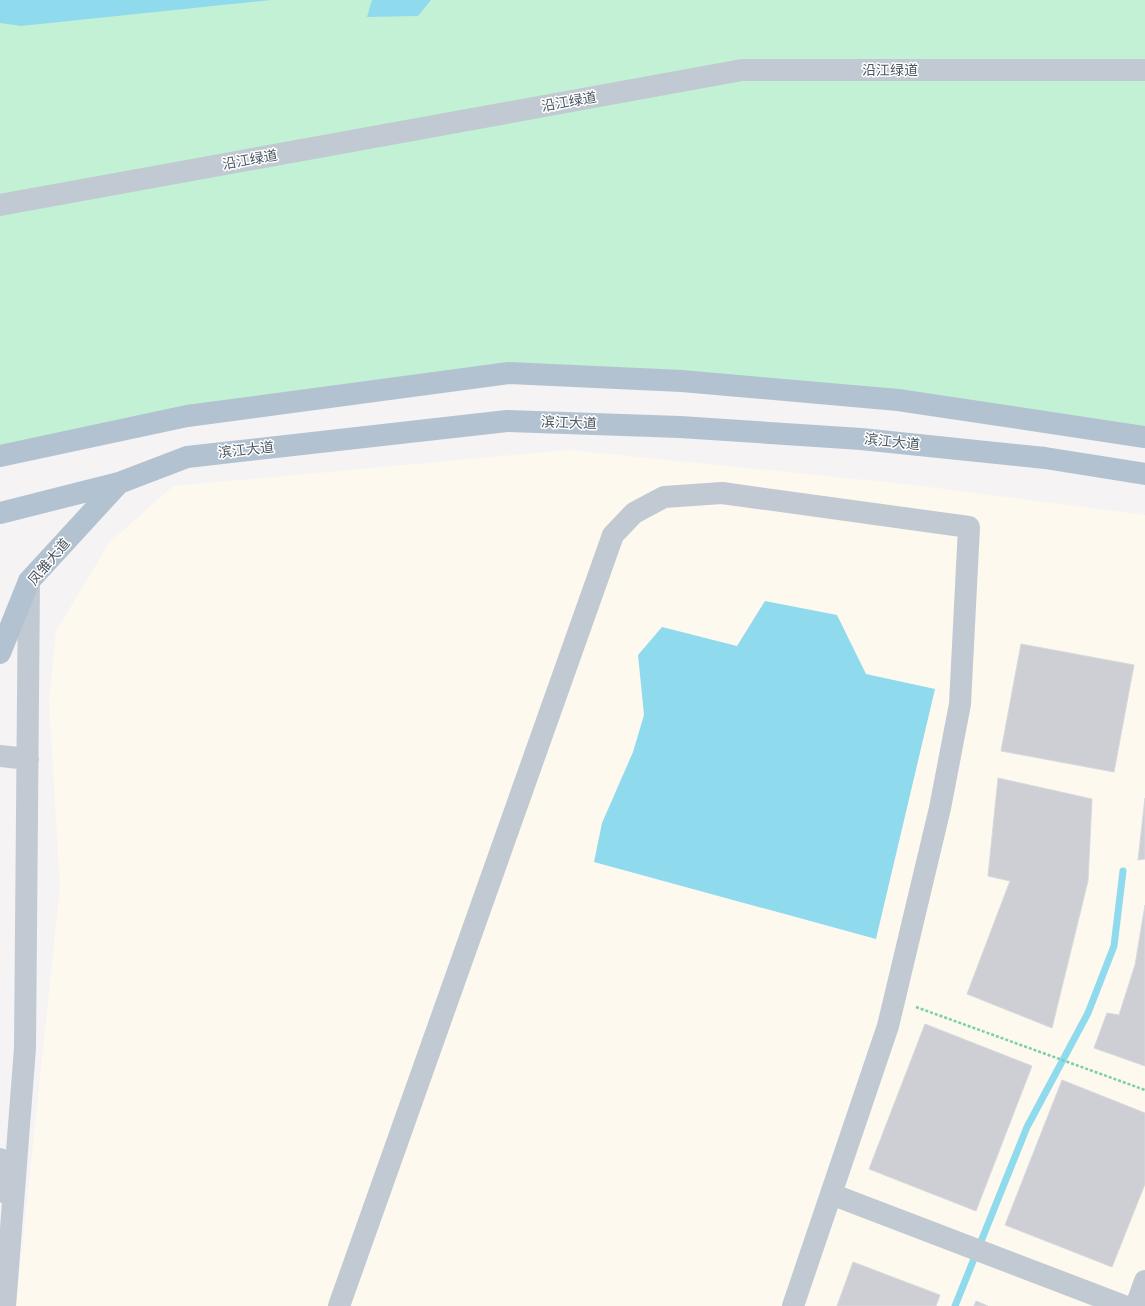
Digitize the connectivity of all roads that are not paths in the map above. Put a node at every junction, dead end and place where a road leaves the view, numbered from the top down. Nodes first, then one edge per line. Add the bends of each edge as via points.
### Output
1 (1145, 70) edge
2 (0, 205) edge
3 (1145, 437) edge
4 (0, 456) edge
5 (1145, 474) edge
6 (119, 483) junction
7 (0, 513) edge
8 (30, 582) junction
9 (0, 653) edge
10 (0, 756) edge
11 (28, 759) junction
12 (0, 1159) edge
13 (831, 1194) junction
14 (11, 1228) junction
15 (1145, 1281) edge
16 (6, 1306) edge
17 (340, 1306) edge
18 (793, 1306) edge
19 (1124, 1306) edge
20 (1136, 1306) edge

1 - 2 street, 沿江绿道 via 742,70
3 - 4 main road via 898,400 682,381 509,373 188,416
5 - 6 main road, 滨江大道 via 1045,458 861,439 680,427 507,421 187,457
6 - 7 main road, 滨江大道
6 - 8 main road, 凤雏大道
8 - 9 main road, 凤雏大道
8 - 11 street
10 - 11 street
11 - 14 street via 25,1048
12 - 14 street
13 - 17 street via 888,1026 940,808 960,704 969,527 722,493 664,498 634,513 613,535
13 - 18 street
13 - 19 street
14 - 16 street
15 - 20 street

